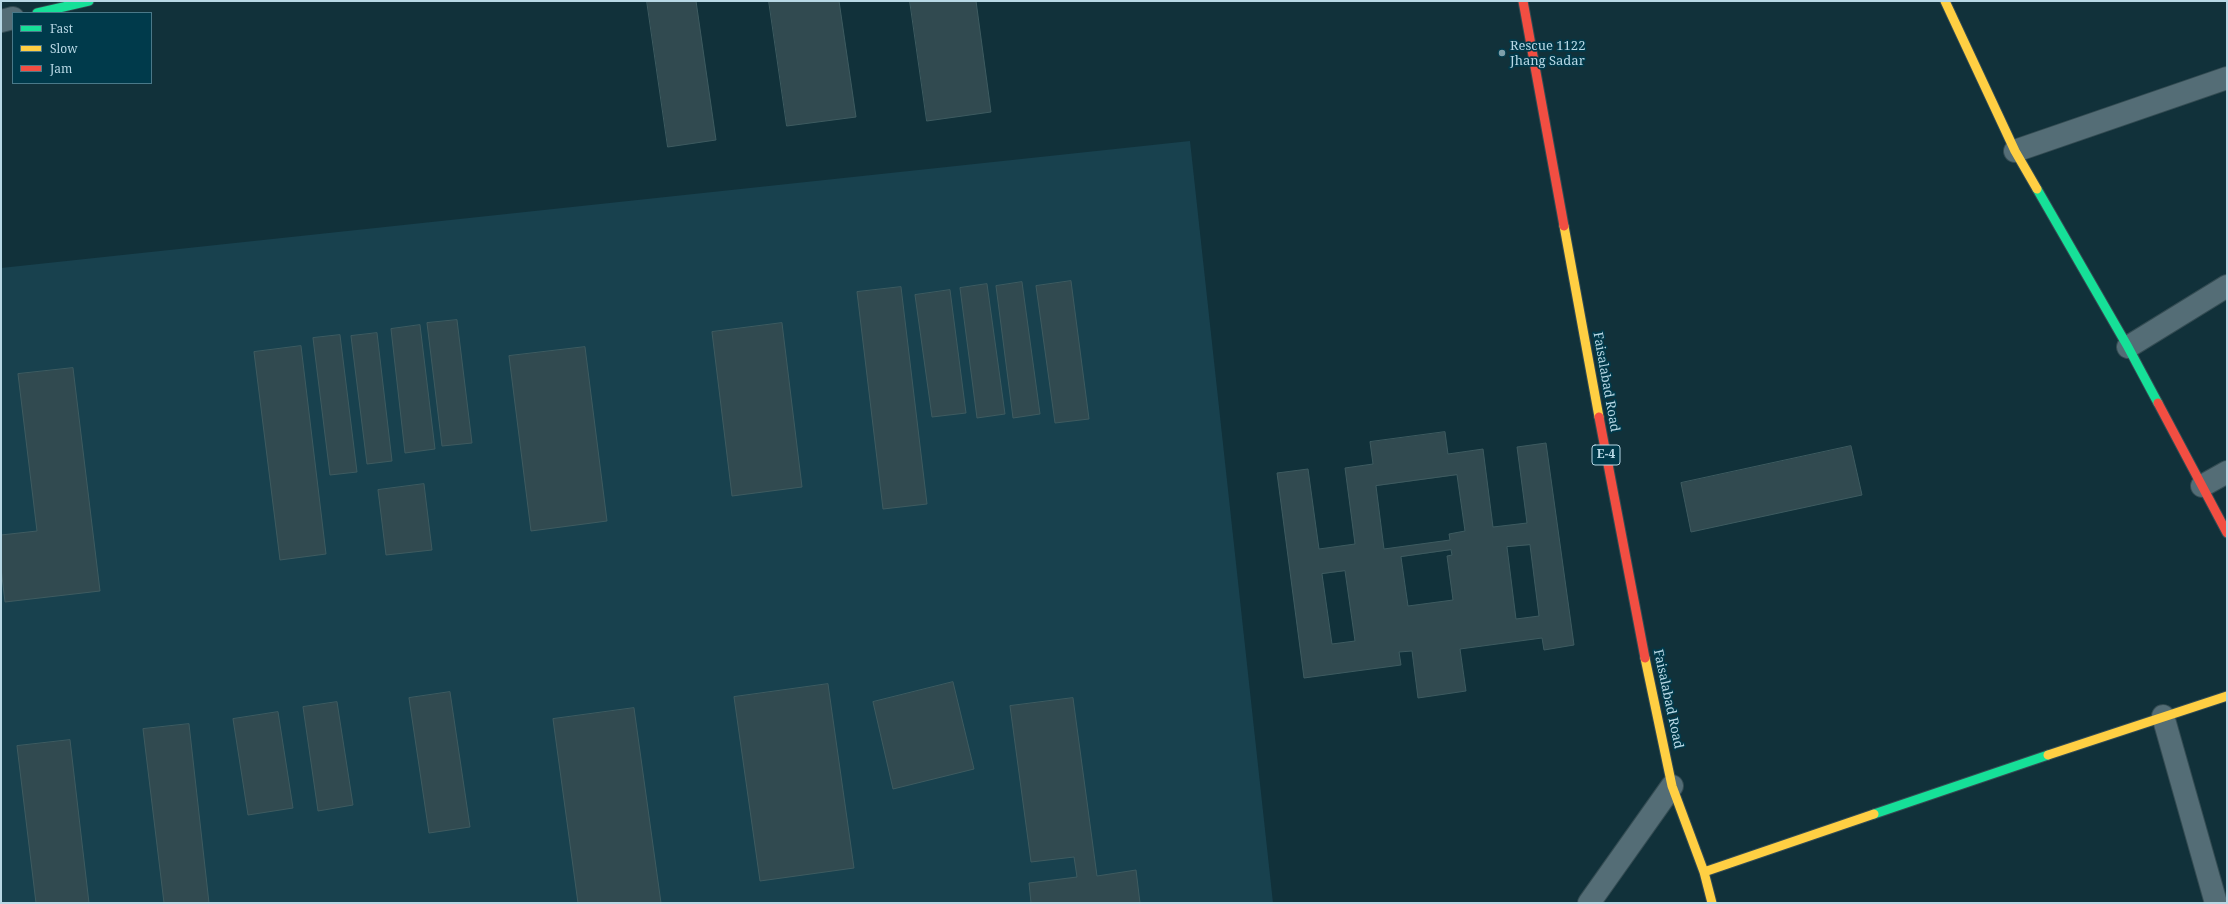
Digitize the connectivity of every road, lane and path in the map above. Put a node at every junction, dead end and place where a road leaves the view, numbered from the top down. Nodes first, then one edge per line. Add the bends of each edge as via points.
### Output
1 (89, 1) edge
2 (1523, 1) edge
3 (1945, 1) edge
4 (41, 12) edge
5 (12, 18) edge
6 (1, 21) edge
7 (2227, 78) edge
8 (2015, 150) junction
9 (2227, 286) edge
10 (2128, 347) junction
11 (2227, 472) edge
12 (2202, 486) junction
13 (2227, 533) edge
14 (2227, 696) edge
15 (2163, 716) junction
16 (1672, 786) junction
17 (1704, 872) junction
18 (1589, 903) edge
19 (1712, 903) edge
20 (2216, 903) edge

1 - 4 street
2 - 16 street, Faisalabad Road / E-4 via 1627,569
3 - 8 street
5 - 6 street
7 - 8 street
8 - 10 street
9 - 10 street
10 - 12 street
11 - 12 street
12 - 13 street
14 - 15 street
15 - 17 street
15 - 20 street
16 - 17 street, Faisalabad Road / E-4
16 - 18 street
17 - 19 street, Faisalabad Road / E-4

